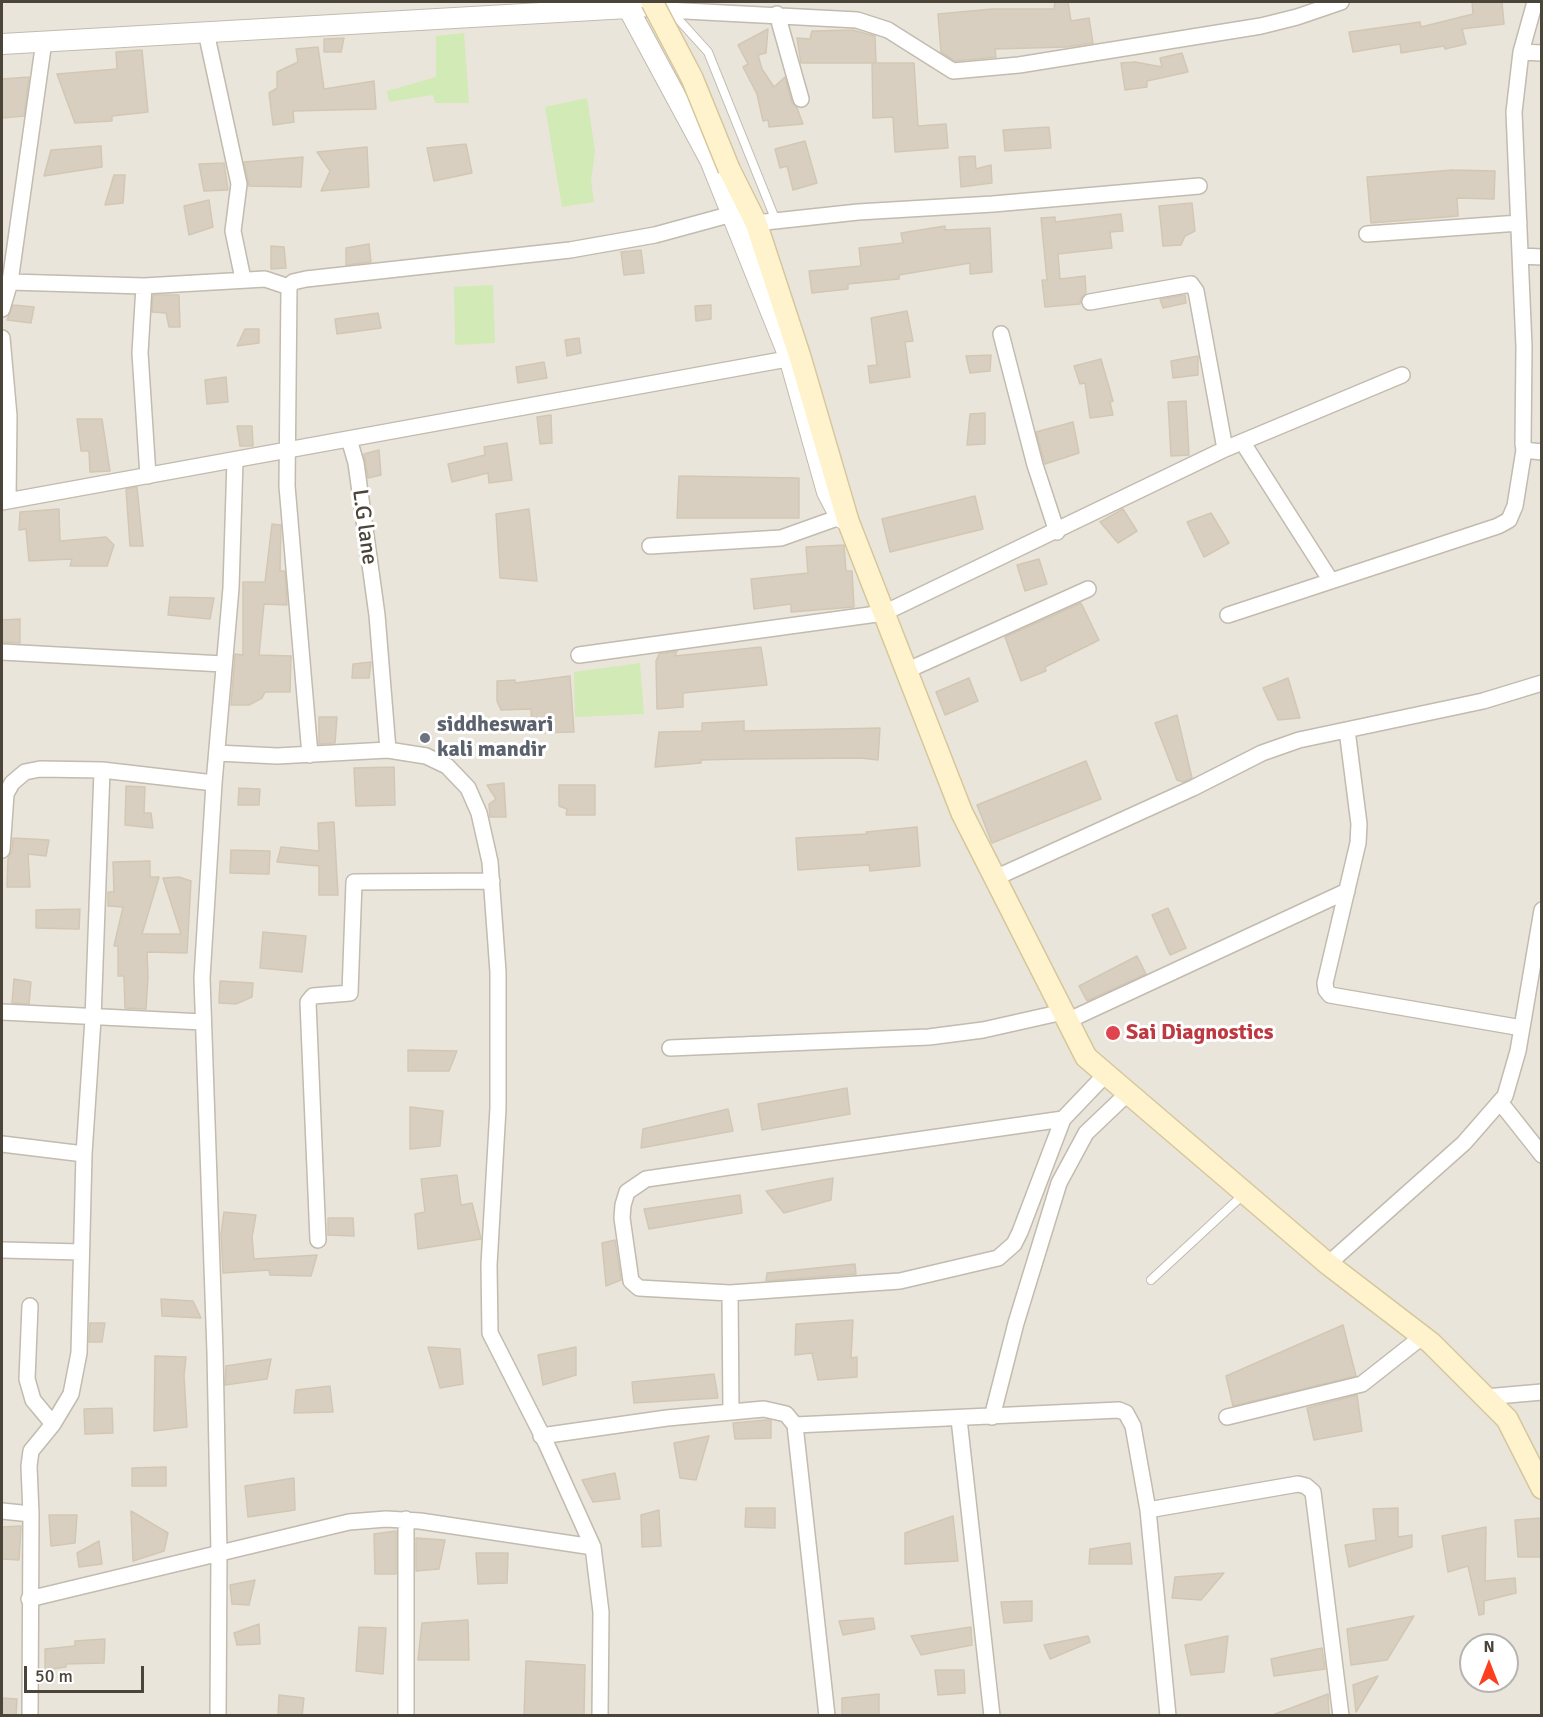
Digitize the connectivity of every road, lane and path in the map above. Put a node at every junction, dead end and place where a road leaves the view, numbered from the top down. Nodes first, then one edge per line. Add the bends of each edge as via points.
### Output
1 (1341, 2) edge
2 (1534, 2) edge
3 (663, 4) edge
4 (627, 5) edge
5 (572, 7) edge
6 (777, 14) junction
7 (206, 32) junction
8 (44, 41) junction
9 (2, 44) edge
10 (1521, 52) junction
11 (1542, 53) edge
12 (801, 99) dead end
13 (1199, 186) dead end
14 (732, 214) junction
15 (766, 222) junction
16 (1519, 224) junction
17 (1367, 234) dead end
18 (1520, 256) junction
19 (1542, 257) edge
20 (243, 279) junction
21 (6, 283) edge
22 (144, 286) junction
23 (289, 287) junction
24 (1090, 302) dead end
25 (2, 309) edge
26 (1000, 334) dead end
27 (2, 338) edge
28 (795, 357) junction
29 (1402, 375) dead end
30 (350, 439) junction
31 (1243, 443) junction
32 (286, 449) junction
33 (1225, 449) junction
34 (1524, 450) junction
35 (1542, 452) edge
36 (235, 460) junction
37 (148, 476) junction
38 (4, 501) edge
39 (844, 519) junction
40 (1057, 532) junction
41 (650, 546) dead end
42 (1331, 581) junction
43 (1088, 589) dead end
44 (884, 613) junction
45 (1228, 615) dead end
46 (2, 652) edge
47 (579, 655) dead end
48 (223, 664) junction
49 (908, 670) junction
50 (1542, 682) edge
51 (1347, 730) junction
52 (388, 750) junction
53 (217, 753) junction
54 (310, 755) junction
55 (102, 770) junction
56 (214, 783) junction
57 (2, 850) edge
58 (995, 878) junction
59 (492, 881) junction
60 (1347, 891) junction
61 (1542, 910) edge
62 (2, 1012) edge
63 (1065, 1016) junction
64 (93, 1019) junction
65 (203, 1022) junction
66 (1522, 1028) junction
67 (670, 1048) dead end
68 (1106, 1074) junction
69 (1128, 1093) junction
70 (1500, 1102) junction
71 (1062, 1119) junction
72 (2, 1144) edge
73 (84, 1154) junction
74 (1542, 1155) edge
75 (1245, 1193) junction
76 (318, 1240) dead end
77 (2, 1250) edge
78 (81, 1252) junction
79 (1328, 1264) junction
80 (1151, 1280) dead end
81 (730, 1293) junction
82 (30, 1306) dead end
83 (1423, 1336) junction
84 (1542, 1392) edge
85 (1485, 1397) junction
86 (731, 1412) junction
87 (992, 1417) junction
88 (1227, 1417) dead end
89 (959, 1419) junction
90 (53, 1424) junction
91 (795, 1425) junction
92 (541, 1436) junction
93 (1542, 1488) edge
94 (1148, 1510) junction
95 (2, 1511) edge
96 (31, 1514) junction
97 (406, 1519) junction
98 (593, 1547) junction
99 (219, 1553) junction
100 (29, 1599) junction
101 (30, 1716) edge
102 (218, 1716) edge
103 (406, 1716) edge
104 (600, 1716) edge
105 (827, 1716) edge
106 (992, 1716) edge
107 (1168, 1716) edge
108 (1341, 1716) edge

1 - 6 street via 1261,26 1019,65 953,71 873,23
2 - 10 street
3 - 4 street
3 - 6 street
3 - 15 main road, bridge via 729,169
3 - 15 lane via 708,52
4 - 5 street
4 - 14 street via 710,160
5 - 7 street
6 - 12 street
7 - 8 street
7 - 20 street via 239,184 233,231
8 - 9 street
8 - 21 street
10 - 11 street
10 - 16 street via 1514,112
13 - 15 street
14 - 23 street via 655,235 570,250 306,279
14 - 28 street
15 - 28 main road
16 - 17 street
16 - 18 street
18 - 19 street
18 - 34 street
20 - 22 street
20 - 23 street via 265,279
21 - 22 street
21 - 25 street
22 - 37 street via 141,361
23 - 32 street
24 - 33 street via 1191,284 1196,291
26 - 40 street
27 - 38 street via 9,416
28 - 30 street
28 - 39 main road
29 - 31 street
30 - 32 street
30 - 52 street, L.G lane via 377,615
31 - 33 street
31 - 42 street
32 - 36 street
32 - 54 street
33 - 40 street
34 - 35 street
34 - 42 street via 1509,520
36 - 37 street
36 - 48 street via 231,588
37 - 38 street
39 - 41 street via 781,538
39 - 44 main road
40 - 44 street
42 - 45 street
43 - 49 street
44 - 47 street
44 - 49 main road
46 - 48 street
48 - 53 street
49 - 58 main road via 962,813
50 - 51 street via 1483,701
51 - 58 street via 1262,753
51 - 60 street via 1359,824
52 - 54 street
52 - 59 street via 426,756 447,766 468,788 487,840
53 - 54 street
53 - 56 street
55 - 56 street
55 - 57 street via 40,769 26,772 12,783 4,805
55 - 64 street
56 - 65 street via 203,943
58 - 63 main road
59 - 76 street via 354,882 350,993 313,996 308,1002
59 - 92 street via 499,1061 488,1317 498,1351
60 - 63 street
60 - 66 street via 1325,983 1330,995
61 - 66 street
62 - 64 street
63 - 67 street via 929,1037
63 - 68 main road via 1086,1058
64 - 65 street
64 - 73 street
65 - 99 street
66 - 70 street via 1505,1096
68 - 69 main road
68 - 71 street
69 - 75 main road
69 - 87 street via 1086,1132 1059,1183
70 - 74 street
70 - 79 street via 1464,1143
71 - 81 street via 1020,1232 1014,1244 998,1258 900,1281
71 - 81 street via 646,1179 627,1192 622,1218 634,1286
72 - 73 street
73 - 78 street
75 - 79 main road
75 - 80 lane
77 - 78 street
78 - 90 street via 75,1381
79 - 83 main road
81 - 86 street
82 - 90 street via 27,1379 33,1400
83 - 85 main road
83 - 88 street via 1362,1384
84 - 85 street
85 - 93 main road via 1507,1419
86 - 91 street via 776,1410 786,1414
86 - 92 street
87 - 89 street
87 - 94 street via 1119,1410 1126,1413 1133,1426
89 - 91 street
89 - 106 street
90 - 96 street via 31,1451
91 - 105 street
92 - 98 street
94 - 107 street
94 - 108 street via 1298,1484 1313,1491
95 - 96 street
96 - 100 street
97 - 98 street
97 - 99 street via 350,1522
97 - 103 street
98 - 104 street via 601,1612
99 - 100 street
99 - 102 street
100 - 101 street

